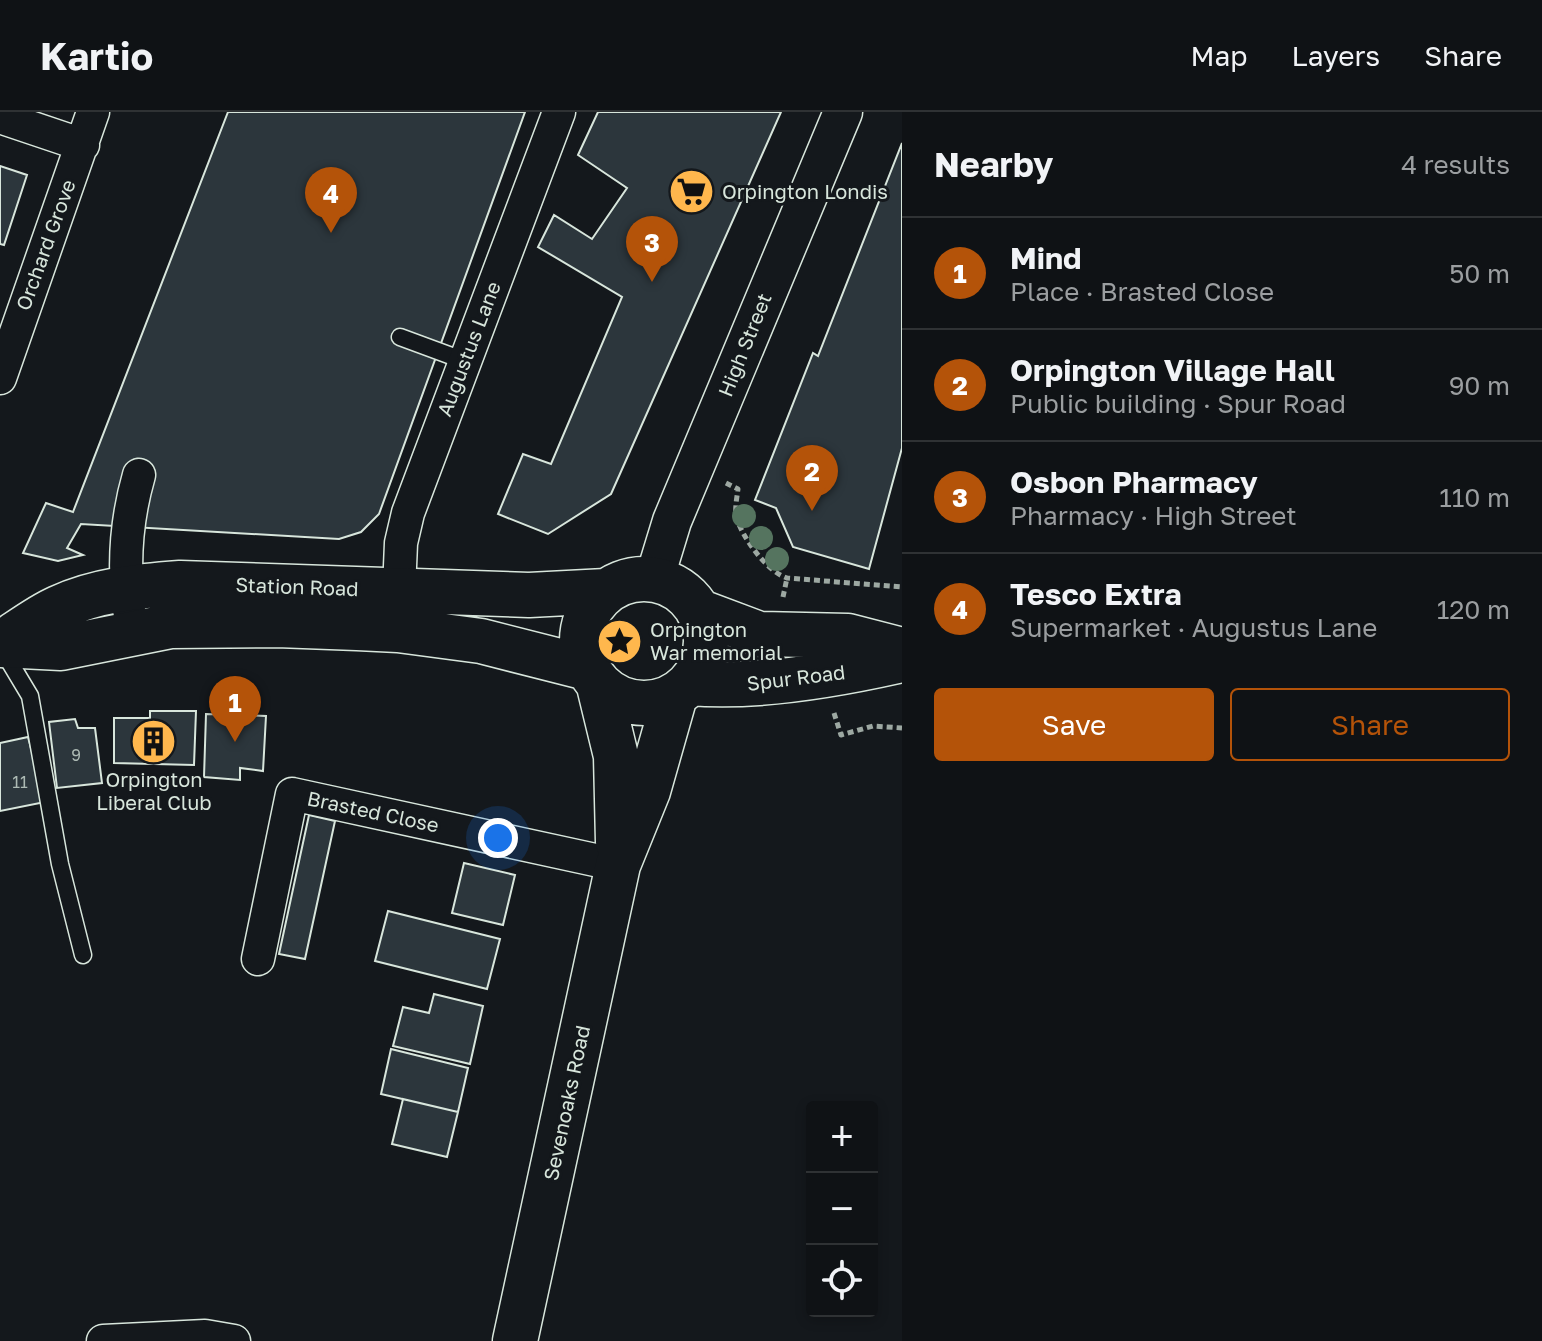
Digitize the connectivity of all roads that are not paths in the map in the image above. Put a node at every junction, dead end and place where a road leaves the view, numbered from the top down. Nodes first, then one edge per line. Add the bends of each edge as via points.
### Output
1 (93, 112) edge
2 (559, 112) edge
3 (843, 112) edge
4 (0, 117) edge
5 (83, 145) junction
6 (400, 337) dead end
7 (465, 361) junction
8 (0, 378) edge
9 (139, 475) dead end
10 (654, 580) junction
11 (127, 589) junction
12 (399, 590) junction
13 (606, 591) junction
14 (698, 611) junction
15 (132, 632) junction
16 (0, 645) edge
17 (902, 650) edge
18 (902, 660) edge
19 (593, 677) junction
20 (682, 690) junction
21 (618, 865) junction
22 (83, 955) dead end
23 (258, 959) dead end
24 (103, 1341) edge
25 (234, 1341) edge
26 (515, 1341) edge

1 - 5 street, Orchard Grove
2 - 7 street, Augustus Lane
3 - 10 street, High Street via 672,521
4 - 5 street
5 - 8 street, Orchard Grove
6 - 7 lane
7 - 12 street, Augustus Lane via 408,513
9 - 11 street via 128,518
10 - 13 main road via 626,581
10 - 14 main road via 686,596
11 - 12 main road, Station Road via 180,583
11 - 15 street
11 - 16 main road, Station Road via 55,609
12 - 13 main road, Station Road via 529,595
13 - 19 main road via 583,626 581,648
14 - 17 main road, Spur Road via 759,634 848,636
14 - 20 main road via 706,648 701,667
15 - 16 main road, Station Road via 61,648
15 - 19 main road, Station Road via 207,625 398,630 481,641
16 - 22 lane via 30,696 60,864
18 - 20 main road, Spur Road via 847,672
19 - 20 main road via 617,698 638,704
19 - 21 main road, Sevenoaks Road via 616,756
20 - 21 main road, Sevenoaks Road
21 - 23 street, Brasted Close via 292,794
21 - 26 main road, Sevenoaks Road
24 - 25 street via 205,1336

